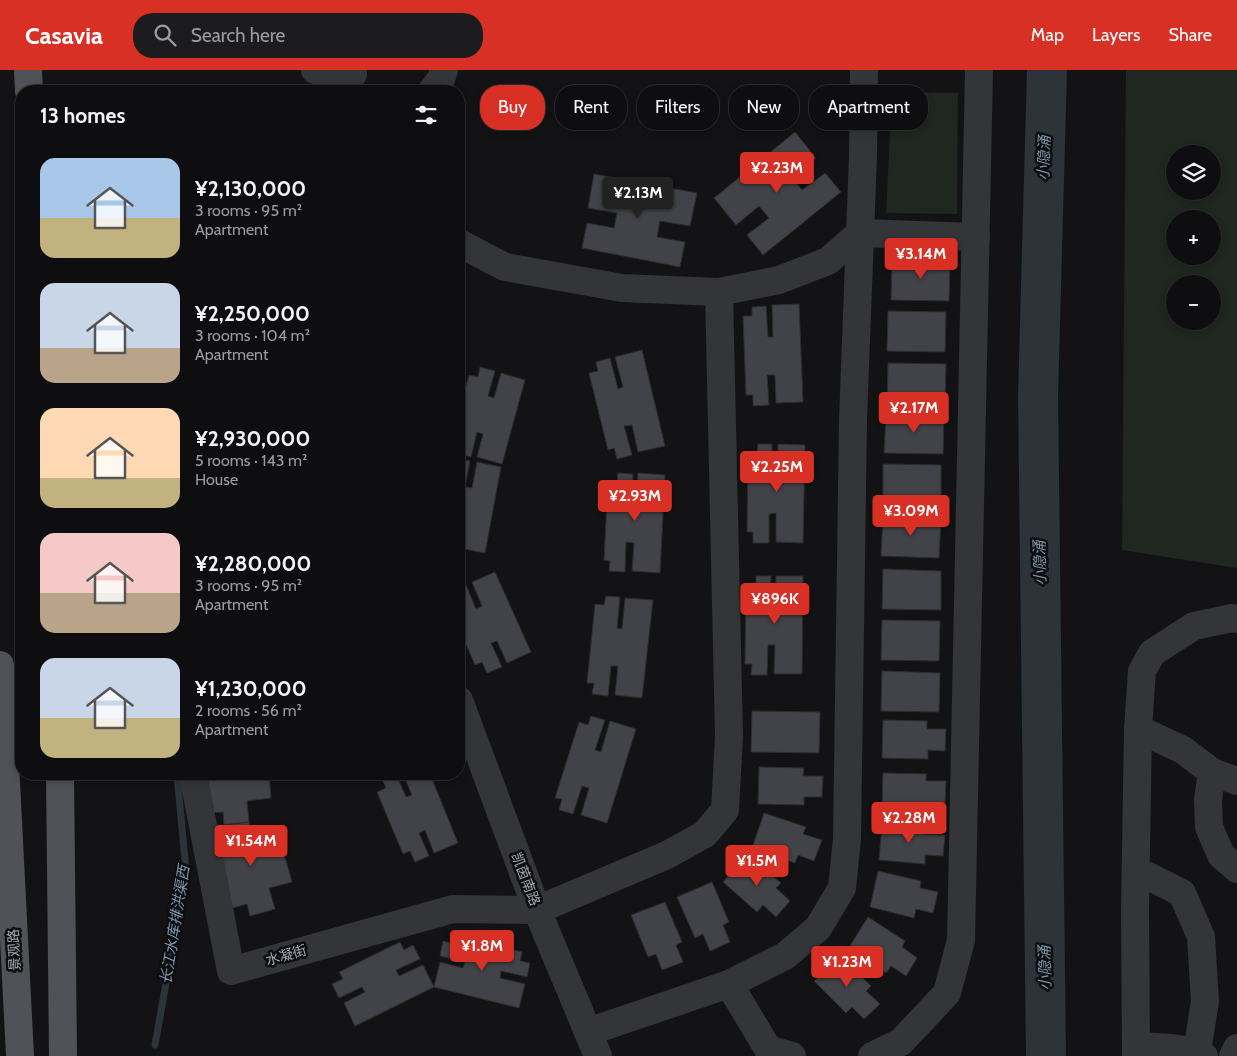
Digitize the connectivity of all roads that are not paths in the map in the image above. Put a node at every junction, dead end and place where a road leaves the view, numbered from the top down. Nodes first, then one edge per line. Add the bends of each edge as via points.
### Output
1 (28, 70) edge
2 (315, 70) edge
3 (444, 70) edge
4 (864, 70) edge
5 (979, 70) edge
6 (357, 78) edge
7 (29, 85) edge
8 (436, 85) edge
9 (860, 233) junction
10 (976, 237) junction
11 (465, 246) edge
12 (719, 292) junction
13 (1237, 619) edge
14 (0, 665) edge
15 (465, 716) edge
16 (1138, 729) junction
17 (1212, 772) junction
18 (60, 780) edge
19 (194, 780) edge
20 (1237, 781) edge
21 (1237, 869) edge
22 (1136, 870) junction
23 (537, 910) junction
24 (729, 984) junction
25 (593, 1044) edge
26 (1237, 1048) edge
27 (1136, 1051) edge
28 (1201, 1054) edge
29 (20, 1056) edge
30 (63, 1056) edge
31 (792, 1056) edge
32 (872, 1056) edge
33 (1233, 1056) edge

1 - 7 main road
2 - 6 street
3 - 8 street
4 - 9 street
5 - 10 street
9 - 10 street
9 - 12 street via 828,261 779,280
9 - 24 street via 853,420 847,839 842,888 818,928 785,956
10 - 32 street via 961,940 947,993 901,1042
11 - 12 street via 505,267 622,288
12 - 23 street via 729,736 725,810 705,834 667,855
13 - 16 street via 1194,626 1152,653 1142,671
14 - 29 main road, 景观路
15 - 23 street, 凯茵南路
16 - 17 street via 1183,750
16 - 22 street
17 - 20 street
17 - 21 street via 1209,827 1221,854
18 - 30 main road
19 - 23 street, 水凝街 via 231,970 453,909
22 - 27 street
22 - 28 street via 1182,893 1202,937 1205,1001
23 - 25 street, 凯茵南路
24 - 25 street
24 - 31 street via 768,1048
26 - 33 street
27 - 28 street via 1171,1048

